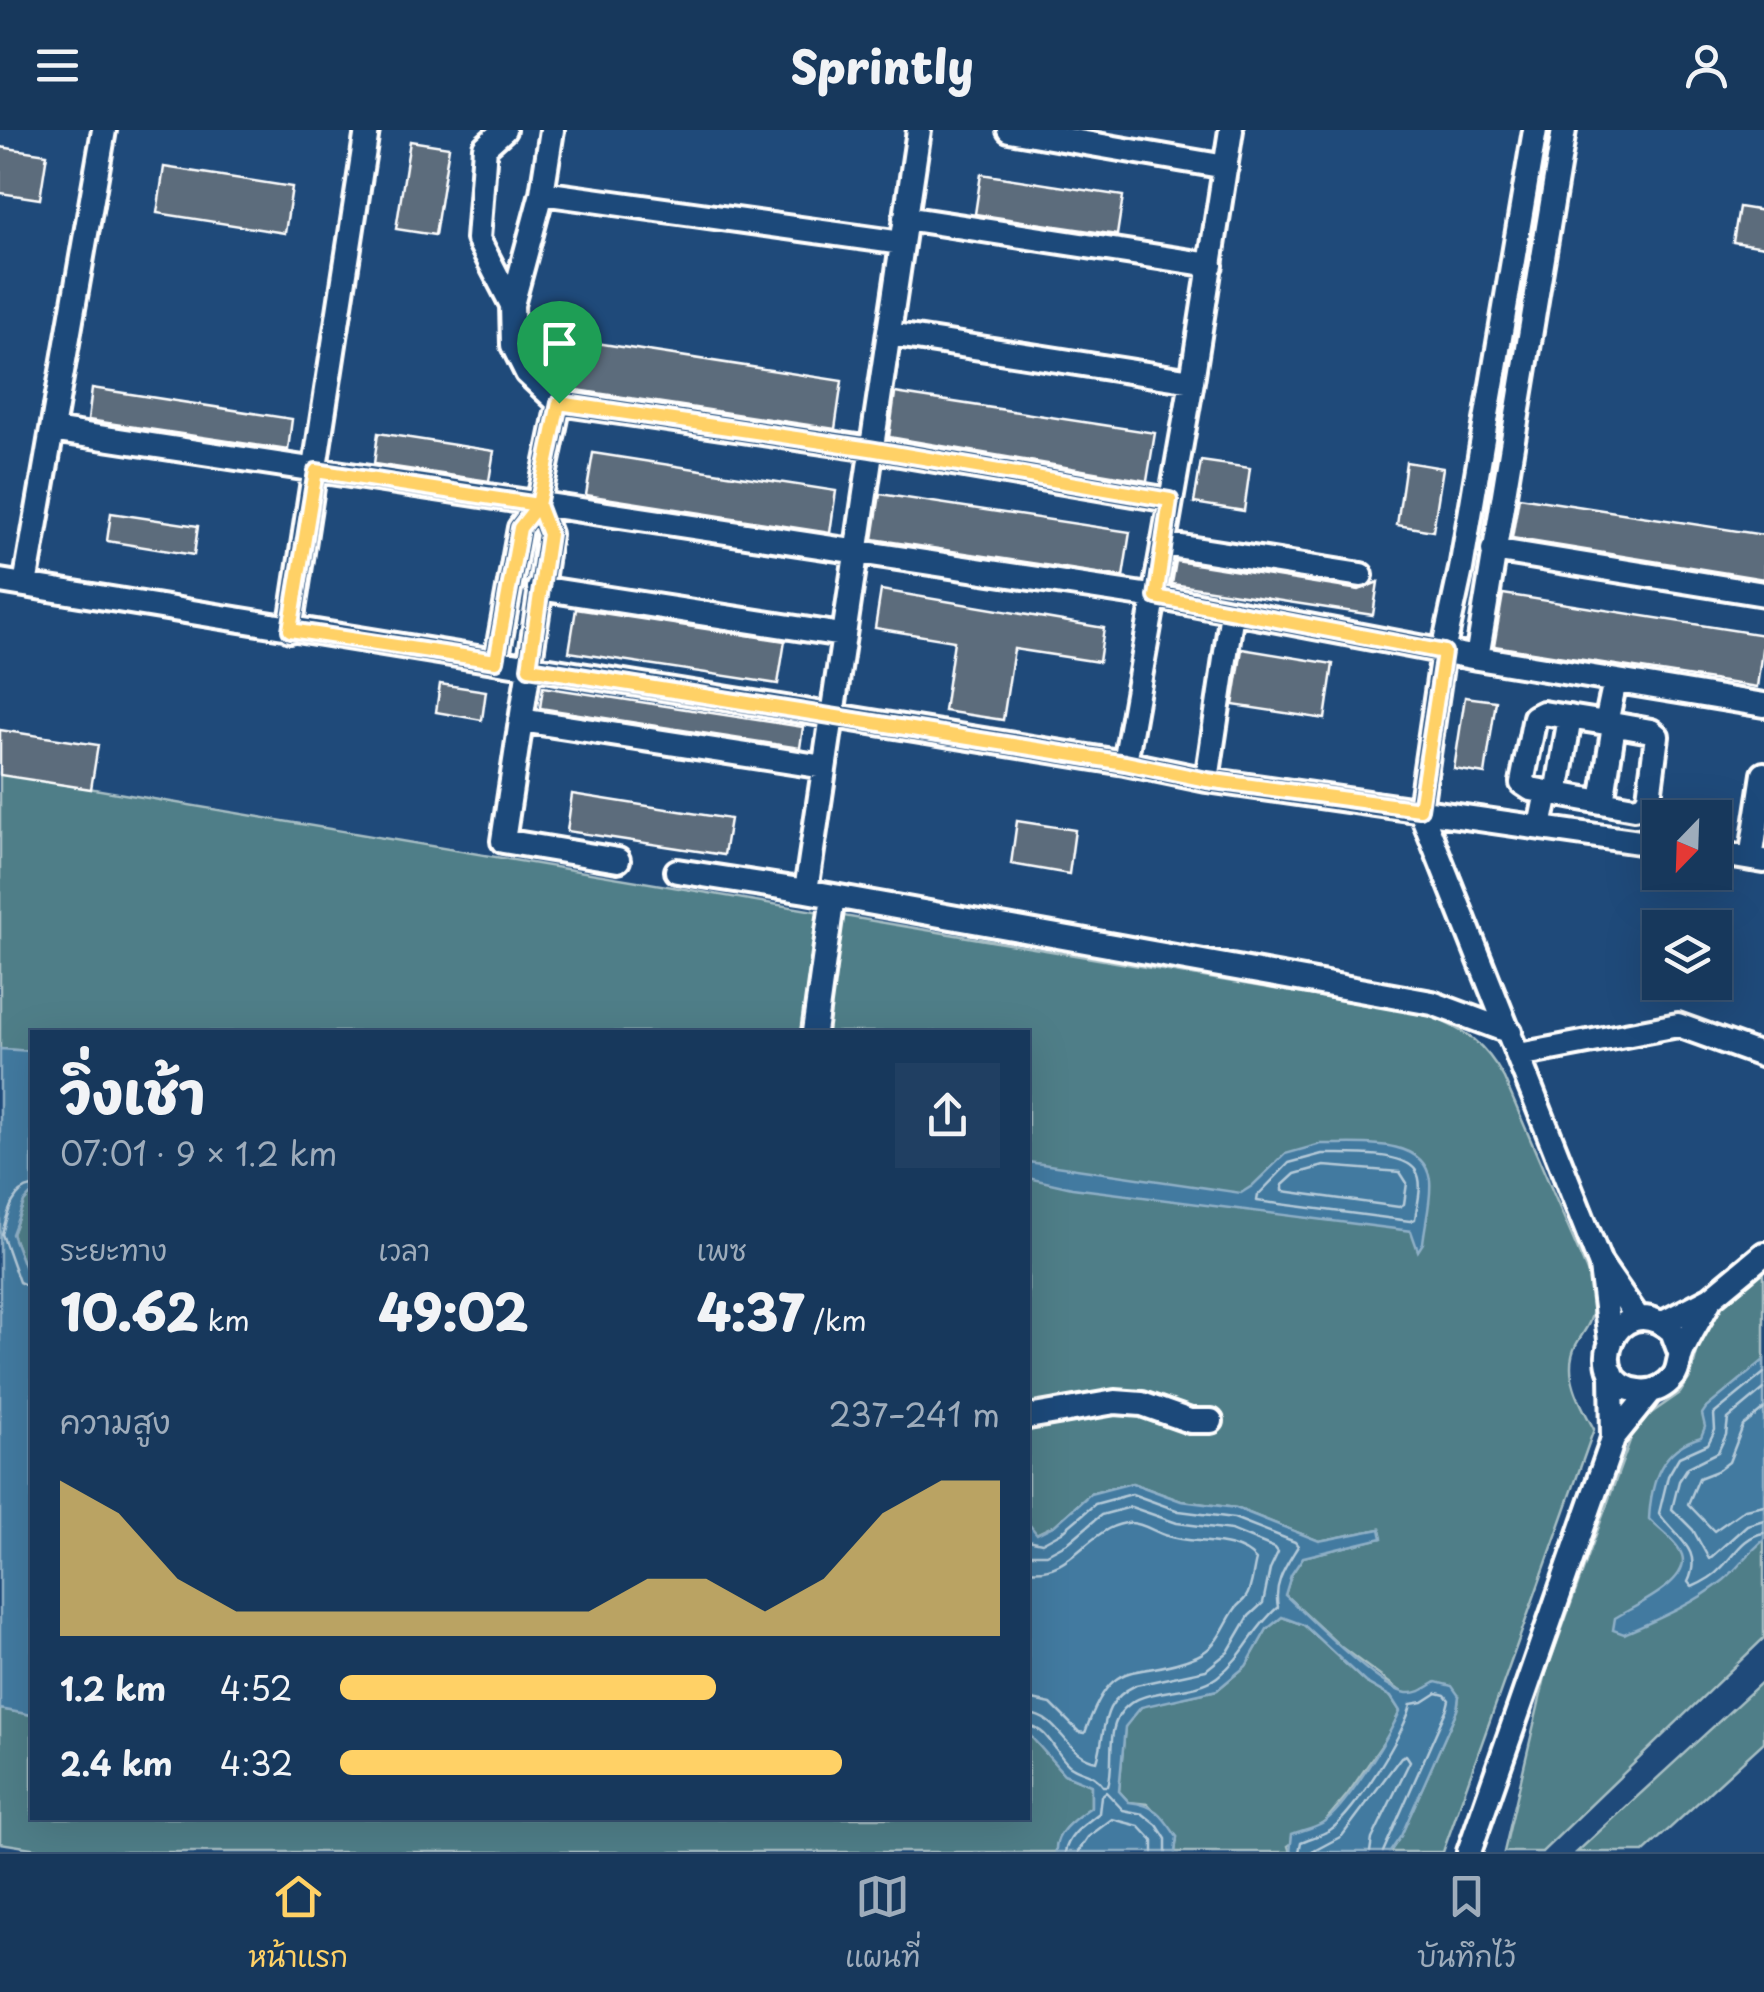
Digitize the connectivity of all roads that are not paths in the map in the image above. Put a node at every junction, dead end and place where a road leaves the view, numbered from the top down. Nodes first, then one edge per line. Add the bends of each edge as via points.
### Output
1 (366, 130) edge
2 (504, 130) edge
3 (552, 130) edge
4 (920, 130) edge
5 (1008, 130) edge
6 (1231, 130) edge
7 (1535, 130) edge
8 (1564, 130) edge
9 (99, 131) edge
10 (1226, 166) junction
11 (542, 193) junction
12 (904, 218) junction
13 (902, 244) junction
14 (1211, 265) junction
15 (512, 305) junction
16 (890, 334) junction
17 (1192, 381) junction
18 (559, 403) junction
19 (52, 430) junction
20 (870, 449) junction
21 (316, 471) junction
22 (1170, 500) junction
23 (538, 505) junction
24 (1163, 544) junction
25 (1493, 550) junction
26 (855, 552) junction
27 (1361, 575) dead end
28 (0, 581) edge
29 (25, 585) junction
30 (539, 588) junction
31 (1764, 594) edge
32 (1156, 597) junction
33 (1232, 612) junction
34 (290, 630) junction
35 (842, 635) junction
36 (1444, 652) junction
37 (1476, 658) junction
38 (496, 661) junction
39 (529, 668) junction
40 (1615, 681) junction
41 (1764, 705) edge
42 (830, 716) junction
43 (1570, 717) junction
44 (521, 720) junction
45 (1610, 724) junction
46 (1125, 763) junction
47 (824, 767) junction
48 (1764, 774) edge
49 (1207, 780) junction
50 (1552, 793) junction
51 (1602, 802) junction
52 (1420, 809) junction
53 (1540, 827) junction
54 (1642, 842) edge
55 (1732, 856) edge
56 (618, 860) dead end
57 (1758, 860) edge
58 (677, 871) dead end
59 (806, 891) junction
60 (832, 896) junction
61 (814, 1030) edge
62 (1510, 1032) junction
63 (1519, 1054) junction
64 (1764, 1056) edge
65 (1764, 1254) edge
66 (1600, 1263) junction
67 (1712, 1298) junction
68 (1638, 1318) junction
69 (1662, 1323) junction
70 (1610, 1340) junction
71 (1681, 1355) junction
72 (1612, 1373) junction
73 (1652, 1390) junction
74 (1030, 1416) edge
75 (1211, 1421) dead end
76 (1613, 1438) junction
77 (1469, 1852) edge

1 - 21 street
2 - 15 street via 485,148 478,238
3 - 11 street
4 - 12 street
5 - 10 street
6 - 10 street
7 - 36 street
8 - 25 street
9 - 19 street
10 - 14 street
11 - 13 street
11 - 15 street
12 - 13 street
12 - 14 street
13 - 16 street
14 - 17 street
15 - 18 street via 513,345 527,373
16 - 17 street
16 - 20 street
17 - 22 street
18 - 20 street
18 - 23 street
19 - 21 street
19 - 29 street
20 - 22 street
20 - 26 street
21 - 23 street
21 - 34 street
22 - 24 street
23 - 26 street
23 - 30 street via 549,534
23 - 38 street via 520,528
24 - 27 street
24 - 32 street
25 - 31 street
25 - 37 street
26 - 32 street
26 - 35 street
28 - 29 street
29 - 34 street
30 - 35 street
30 - 39 street
32 - 33 street
32 - 46 street
33 - 36 street
33 - 49 street
34 - 38 street
35 - 42 street
36 - 37 street
36 - 52 street
37 - 40 street
38 - 39 street
39 - 42 street
39 - 44 street
40 - 41 street
40 - 45 street
42 - 46 street
42 - 47 street
43 - 45 street
43 - 50 street
43 - 50 street via 1543,712 1531,723 1522,783
44 - 47 street
44 - 56 street via 503,840
45 - 51 street
45 - 51 street via 1651,731 1658,742 1644,805
46 - 49 street
47 - 59 street
48 - 57 street
49 - 52 street
50 - 51 street
50 - 53 street
52 - 53 street
52 - 62 street
53 - 54 street
55 - 57 street
58 - 59 street
59 - 60 street
60 - 61 street
60 - 62 street via 1432,1003
62 - 63 street
63 - 64 street via 1678,1025
63 - 66 street
65 - 67 street
66 - 68 street
66 - 70 street
67 - 69 street
67 - 71 street
68 - 69 street
68 - 70 street
69 - 71 street
70 - 72 street
71 - 73 street via 1672,1378
72 - 73 street via 1629,1388
72 - 76 street
73 - 76 street
74 - 75 street via 1115,1402 1142,1404 1190,1422
76 - 77 street

